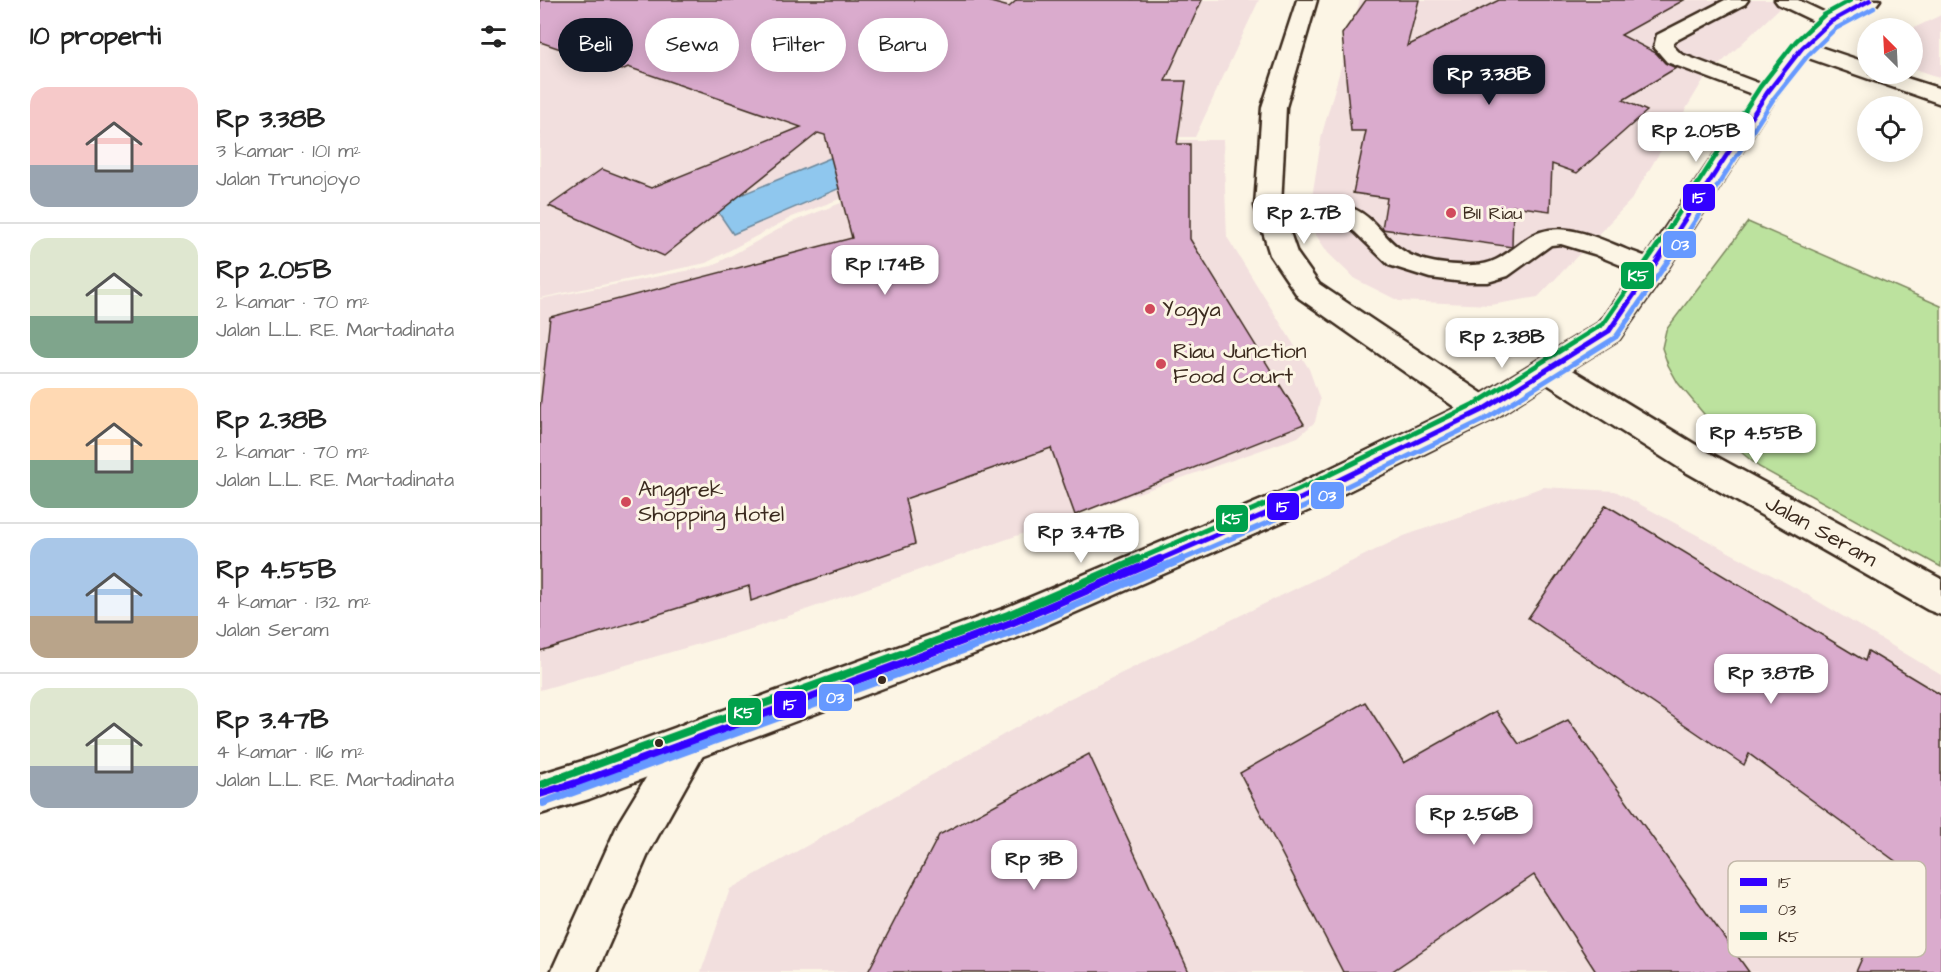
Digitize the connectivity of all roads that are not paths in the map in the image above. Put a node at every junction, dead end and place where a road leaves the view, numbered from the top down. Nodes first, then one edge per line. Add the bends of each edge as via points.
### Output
1 (1307, 0) edge
2 (1739, 0) edge
3 (1784, 0) edge
4 (1870, 0) edge
5 (1830, 22) junction
6 (1802, 48) junction
7 (1857, 67) edge
8 (1903, 84) edge
9 (1767, 93) junction
10 (1941, 97) edge
11 (1268, 206) junction
12 (1652, 270) junction
13 (1548, 370) junction
14 (1482, 410) junction
15 (1941, 598) edge
16 (691, 741) junction
17 (540, 794) edge
18 (574, 972) edge

1 - 11 main road via 1274,107
2 - 9 lane via 1664,39 1663,48 1674,58
3 - 5 lane
4 - 5 main road
5 - 6 main road
6 - 7 main road
6 - 9 main road
8 - 10 main road
9 - 12 main road
11 - 12 lane via 1346,214 1392,255 1414,266 1475,274 1506,268 1556,235
11 - 14 main road via 1284,255 1309,291
12 - 13 main road via 1609,331
13 - 14 main road
13 - 15 main road, Jalan Seram via 1695,461
14 - 16 main road via 1302,498 1022,618
16 - 17 main road
16 - 18 main road via 634,837

